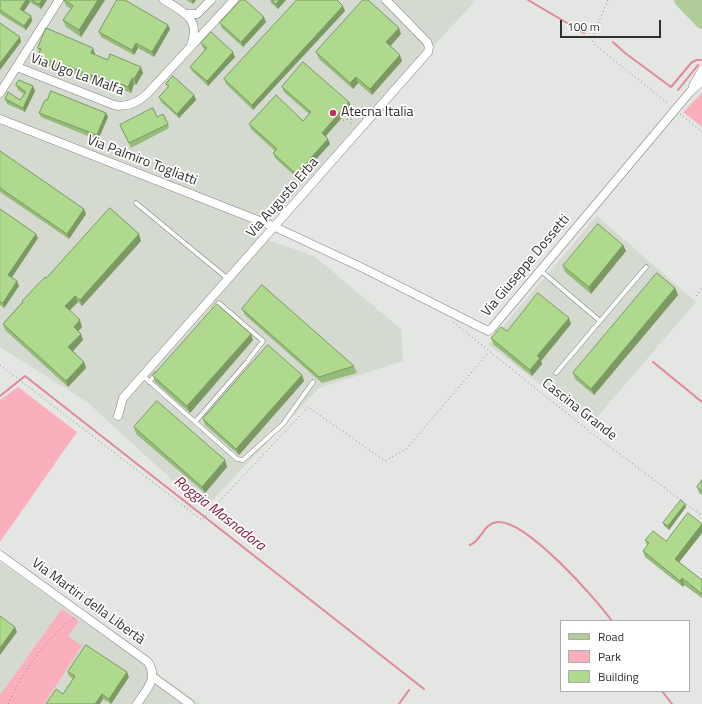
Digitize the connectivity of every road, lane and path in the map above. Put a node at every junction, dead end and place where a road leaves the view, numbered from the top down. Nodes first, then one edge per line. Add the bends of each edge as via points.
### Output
1 (59, 0) edge
2 (164, 0) edge
3 (211, 0) edge
4 (234, 0) edge
5 (386, 0) edge
6 (608, 0) edge
7 (681, 0) edge
8 (691, 0) edge
9 (702, 7) edge
10 (188, 14) junction
11 (702, 22) edge
12 (190, 48) junction
13 (17, 67) junction
14 (702, 70) edge
15 (702, 81) edge
16 (690, 92) junction
17 (0, 93) edge
18 (675, 109) junction
19 (0, 119) edge
20 (339, 121) edge
21 (351, 125) dead end
22 (702, 132) edge
23 (136, 203) dead end
24 (275, 227) junction
25 (646, 267) dead end
26 (540, 270) junction
27 (228, 280) junction
28 (702, 288) edge
29 (696, 296) dead end
30 (214, 308) edge
31 (454, 314) junction
32 (600, 321) junction
33 (489, 352) junction
34 (0, 365) edge
35 (159, 371) edge
36 (556, 373) dead end
37 (142, 376) junction
38 (149, 382) junction
39 (313, 382) dead end
40 (118, 416) dead end
41 (195, 422) junction
42 (702, 516) edge
43 (0, 555) edge
44 (81, 613) junction
45 (153, 677) junction
46 (8, 704) edge
47 (137, 704) edge
48 (190, 704) edge

1 - 13 street
2 - 10 street
3 - 10 street via 197,14
4 - 12 street, Via Ugo La Malfa
5 - 24 street, Via Augusto Erba via 427,42 428,52
6 - 18 path via 593,36 595,45
7 - 11 main road
8 - 9 main road
10 - 12 street via 194,28
12 - 13 street, Via Ugo La Malfa via 147,94 134,104 123,106 110,104
13 - 17 street, Via Ugo La Malfa
14 - 16 street, Via Giuseppe Dossetti
15 - 16 street, Via Giuseppe Dossetti
16 - 18 street, Via Giuseppe Dossetti
18 - 22 path
18 - 26 street, Via Giuseppe Dossetti
19 - 24 street, Via Palmiro Togliatti
20 - 21 path via 351,119
23 - 27 lane
24 - 27 street, Via Augusto Erba
24 - 31 street, Via Giuseppe Dossetti
25 - 32 lane
26 - 31 street, Via Giuseppe Dossetti via 489,330
26 - 32 lane
27 - 37 street, Via Augusto Erba
28 - 29 path
30 - 41 lane via 219,303 263,341
31 - 33 path, Cascina Grande via 453,323
32 - 36 lane
33 - 34 path via 406,450 385,461 308,407 202,520
33 - 42 path, Cascina Grande
35 - 38 lane
37 - 38 lane
37 - 40 street, Via Augusto Erba via 123,398
38 - 41 lane
39 - 41 lane via 283,424 243,460 237,458
43 - 44 street, Via Martiri della Libertà
44 - 45 street, Via Martiri della Libertà via 148,662
44 - 46 path via 55,633 25,672
45 - 47 street
45 - 48 street

